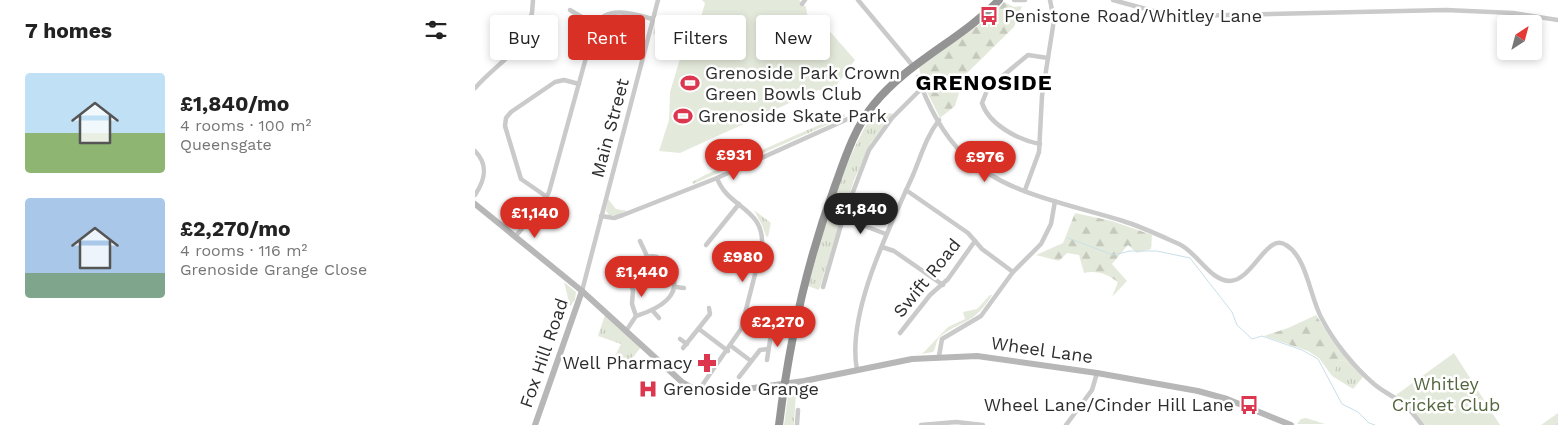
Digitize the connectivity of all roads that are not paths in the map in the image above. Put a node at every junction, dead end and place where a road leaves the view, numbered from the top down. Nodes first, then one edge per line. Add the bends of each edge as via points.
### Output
1 (533, 0) edge
2 (658, 0) edge
3 (858, 0) edge
4 (999, 0) edge
5 (1014, 0) edge
6 (1025, 0) edge
7 (1049, 0) edge
8 (1113, 0) edge
9 (571, 10) dead end
10 (579, 15) edge
11 (607, 15) edge
12 (632, 15) edge
13 (645, 17) edge
14 (653, 19) junction
15 (1558, 20) edge
16 (1048, 58) junction
17 (586, 60) edge
18 (913, 66) junction
19 (918, 77) dead end
20 (579, 84) junction
21 (475, 88) edge
22 (922, 88) junction
23 (868, 114) junction
24 (939, 120) junction
25 (1039, 144) junction
26 (475, 151) edge
27 (717, 178) junction
28 (906, 190) junction
29 (1025, 190) junction
30 (475, 195) edge
31 (547, 197) junction
32 (1055, 201) junction
33 (475, 204) edge
34 (739, 204) junction
35 (601, 216) junction
36 (843, 218) junction
37 (886, 234) junction
38 (515, 237) junction
39 (640, 241) dead end
40 (975, 241) junction
41 (706, 245) dead end
42 (882, 247) junction
43 (647, 256) junction
44 (657, 257) dead end
45 (1013, 272) junction
46 (627, 277) junction
47 (675, 280) dead end
48 (619, 281) dead end
49 (943, 285) junction
50 (676, 287) junction
51 (823, 287) dead end
52 (684, 288) dead end
53 (582, 291) junction
54 (709, 308) dead end
55 (652, 310) junction
56 (636, 316) junction
57 (659, 318) dead end
58 (699, 329) junction
59 (627, 331) junction
60 (900, 333) dead end
61 (771, 334) dead end
62 (680, 339) dead end
63 (687, 344) junction
64 (731, 346) junction
65 (683, 348) dead end
66 (768, 349) junction
67 (728, 351) junction
68 (939, 356) junction
69 (767, 360) dead end
70 (751, 361) junction
71 (857, 370) junction
72 (1097, 373) junction
73 (739, 377) dead end
74 (784, 384) junction
75 (700, 392) junction
76 (797, 410) dead end
77 (970, 424) edge
78 (535, 425) edge
79 (779, 425) edge
80 (797, 425) edge
81 (921, 425) edge
82 (983, 425) edge
83 (1066, 425) edge
84 (1291, 425) edge
85 (1422, 425) edge

1 - 21 street via 531,24 525,38
2 - 14 street, Main Street
3 - 18 street
4 - 18 highway via 973,24
5 - 6 street
7 - 16 street via 1054,20
8 - 15 street via 1157,12 1188,16 1446,10 1513,13
9 - 10 street
11 - 12 street via 617,12
13 - 14 street
14 - 35 street, Main Street
16 - 25 street
16 - 25 street via 1028,55 988,88 982,103 990,116 1012,134
17 - 20 street
18 - 23 highway via 883,94
19 - 22 street
20 - 31 street
20 - 31 street via 564,80 555,82 514,109 506,118 505,126 521,179
22 - 24 street
22 - 36 street via 873,142
23 - 27 street via 861,113
23 - 74 highway via 844,160 817,239 798,308
24 - 28 street
24 - 29 street via 958,149 972,162 995,177
25 - 29 street via 1038,158
26 - 30 street via 483,160 485,173
27 - 34 street via 722,190
27 - 35 street via 618,217
28 - 37 street
28 - 40 street
29 - 32 street
31 - 38 street
32 - 45 street via 1051,224 1043,241
32 - 85 street via 1122,220 1182,245 1213,273 1230,281 1248,271 1272,244 1280,242 1288,246 1300,259 1317,310 1330,333 1367,378 1401,402
33 - 38 street
34 - 41 street
34 - 64 street via 759,223 763,247 741,329
35 - 53 street, Main Street
36 - 37 street
36 - 51 street
37 - 42 street
38 - 53 street
39 - 43 street
40 - 45 street via 982,250
40 - 49 street, Swift Road
42 - 49 street via 899,254
42 - 71 street via 857,325
43 - 44 street
43 - 46 street via 633,266
45 - 68 street via 981,316 942,339
46 - 48 street
46 - 56 street via 633,290 632,304
47 - 50 street
49 - 60 street, Swift Road via 930,295
50 - 52 street
50 - 55 street via 669,298
53 - 59 street
53 - 78 street, Fox Hill Road
54 - 58 street via 710,314
55 - 56 street
55 - 57 street
56 - 59 street
58 - 63 street
58 - 67 street
59 - 75 street via 682,382
61 - 66 street
62 - 63 street
63 - 65 street
64 - 67 street
64 - 70 street
66 - 69 street
66 - 70 street via 762,348
67 - 75 street
68 - 71 street, Wheel Lane
68 - 72 street, Wheel Lane via 998,357
70 - 73 street
71 - 74 street, Wheel Lane
72 - 83 street via 1092,390
72 - 84 street, Wheel Lane via 1198,391
74 - 75 street, Wheel Lane via 717,393
74 - 79 highway
76 - 80 street
77 - 81 street
77 - 82 street

